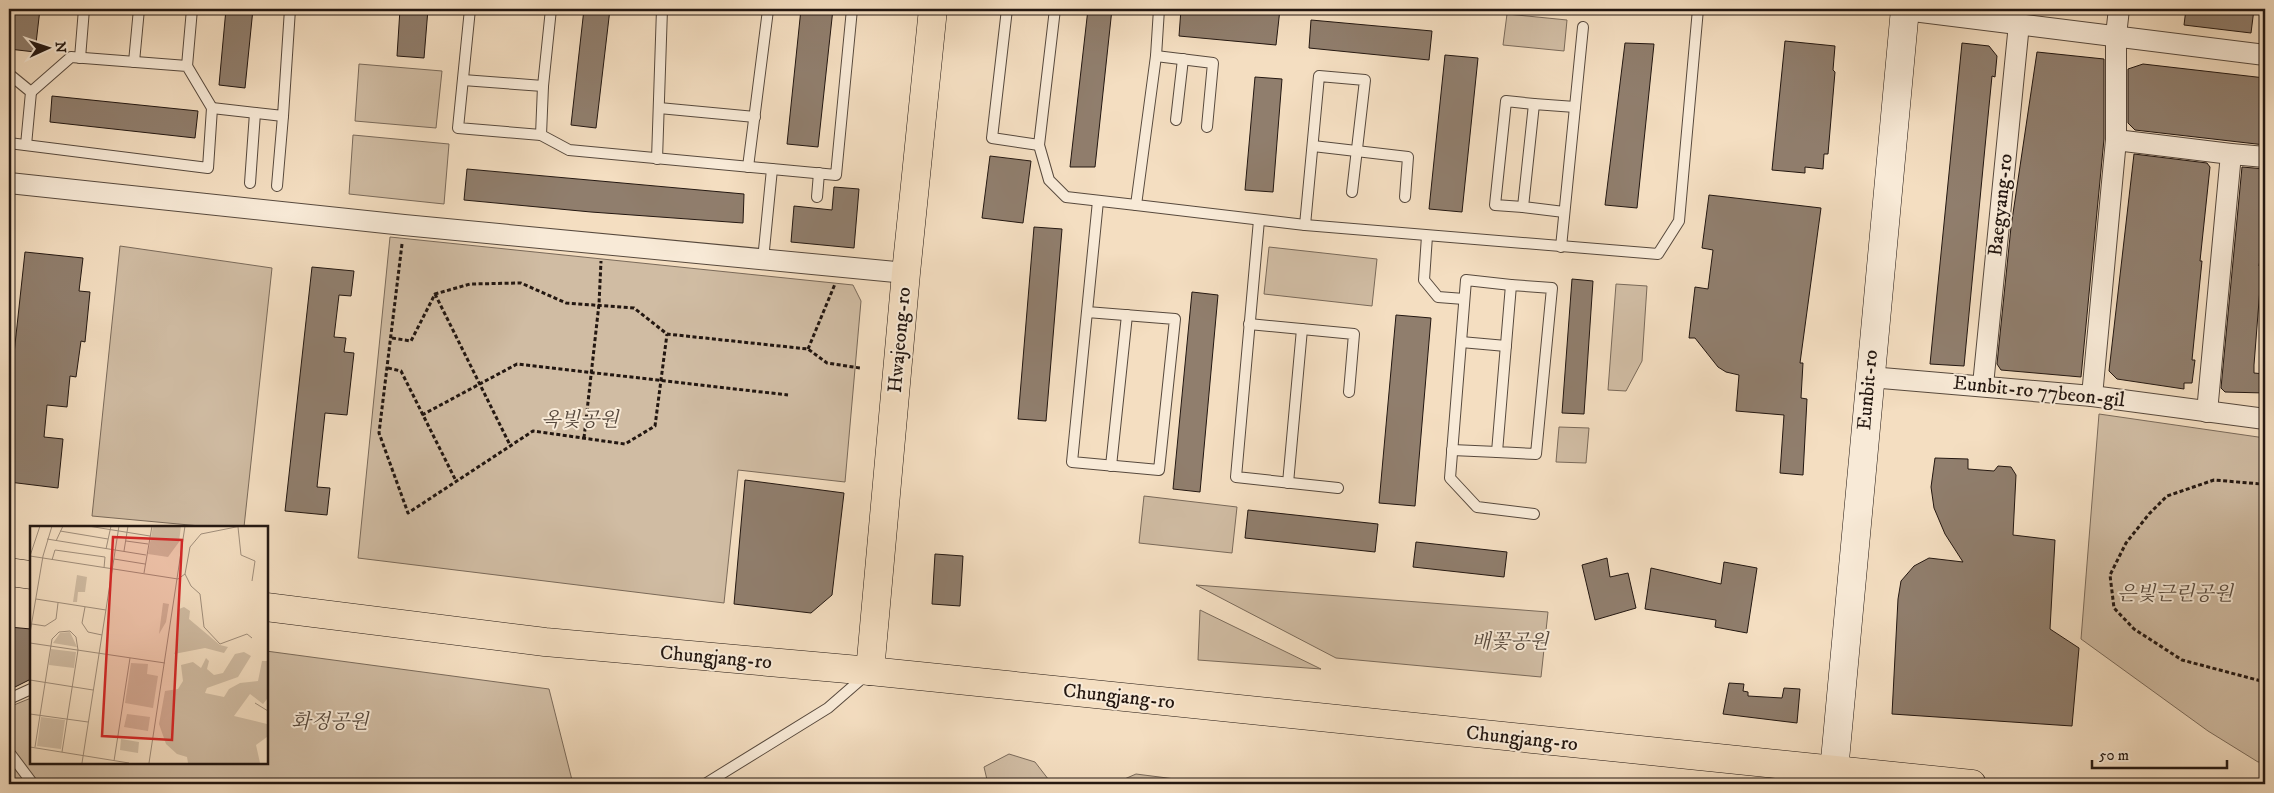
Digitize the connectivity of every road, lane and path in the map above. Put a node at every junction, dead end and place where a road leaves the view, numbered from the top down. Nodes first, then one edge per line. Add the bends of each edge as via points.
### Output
1 (84, 9) edge
2 (139, 9) edge
3 (192, 9) edge
4 (290, 9) edge
5 (470, 9) edge
6 (551, 9) edge
7 (662, 9) edge
8 (852, 9) edge
9 (933, 9) edge
10 (1007, 9) edge
11 (1055, 9) edge
12 (1160, 9) edge
13 (1698, 9) edge
14 (2119, 9) edge
15 (768, 10) edge
16 (1905, 10) edge
17 (2019, 24) junction
18 (1583, 27) dead end
19 (2116, 35) junction
20 (2265, 55) edge
21 (1156, 56) junction
22 (80, 58) junction
23 (1183, 59) junction
24 (134, 62) junction
25 (187, 66) junction
26 (9, 74) edge
27 (463, 80) junction
28 (543, 86) junction
29 (31, 92) junction
30 (1534, 104) junction
31 (1575, 107) junction
32 (212, 108) junction
33 (659, 108) junction
34 (255, 113) junction
35 (283, 116) junction
36 (755, 117) junction
37 (1176, 120) dead end
38 (1207, 127) dead end
39 (541, 135) junction
40 (2116, 140) junction
41 (9, 143) edge
42 (26, 145) junction
43 (1039, 145) junction
44 (1313, 146) junction
45 (1358, 151) junction
46 (2231, 154) junction
47 (2265, 157) edge
48 (657, 159) junction
49 (748, 167) junction
50 (772, 169) junction
51 (819, 173) junction
52 (9, 183) edge
53 (250, 183) dead end
54 (277, 186) dead end
55 (1352, 192) dead end
56 (817, 197) dead end
57 (1405, 197) dead end
58 (1098, 201) junction
59 (1136, 205) junction
60 (1523, 207) junction
61 (1564, 212) junction
62 (1260, 220) junction
63 (1305, 225) junction
64 (1427, 236) junction
65 (403, 238) dead end
66 (1561, 247) junction
67 (601, 258) dead end
68 (763, 260) junction
69 (906, 273) junction
70 (837, 278) dead end
71 (1511, 285) junction
72 (435, 294) junction
73 (1464, 299) junction
74 (599, 304) junction
75 (1087, 312) junction
76 (1127, 315) junction
77 (1249, 324) junction
78 (1302, 328) junction
79 (667, 334) junction
80 (392, 338) junction
81 (1461, 342) junction
82 (1506, 346) junction
83 (808, 349) junction
84 (388, 368) junction
85 (860, 368) dead end
86 (590, 372) junction
87 (1870, 377) junction
88 (661, 379) junction
89 (481, 383) junction
90 (1983, 386) junction
91 (1349, 392) dead end
92 (788, 395) dead end
93 (2092, 396) junction
94 (2207, 412) junction
95 (422, 415) junction
96 (2265, 419) edge
97 (584, 438) junction
98 (510, 446) junction
99 (1452, 450) junction
100 (1497, 452) junction
101 (1111, 466) junction
102 (456, 482) junction
103 (1288, 482) junction
104 (2265, 487) edge
105 (1338, 488) dead end
106 (1534, 514) dead end
107 (9, 572) edge
108 (30, 575) edge
109 (268, 607) edge
110 (870, 671) junction
111 (2265, 682) edge
112 (30, 689) edge
113 (9, 699) edge
114 (9, 752) edge
115 (1837, 778) edge
116 (33, 784) edge
117 (705, 784) edge
118 (1972, 784) edge

1 - 22 lane
2 - 24 lane
3 - 25 lane
4 - 35 lane
5 - 27 lane
6 - 28 lane
7 - 33 lane
8 - 51 lane via 836,175
9 - 69 main road, Hwajeong-ro
10 - 43 lane via 992,138
11 - 43 lane
12 - 21 lane
13 - 66 lane via 1680,221 1658,254
14 - 19 street
15 - 36 lane
16 - 17 street
16 - 87 main road, Eunbit-ro
17 - 19 street
17 - 90 street, Baegyang-ro
18 - 31 lane
19 - 20 street
19 - 40 street
21 - 23 lane
21 - 59 lane
22 - 24 lane
22 - 29 lane via 71,57
23 - 37 lane
23 - 38 lane via 1213,63
24 - 25 lane
25 - 32 lane
26 - 29 lane
27 - 28 lane
27 - 39 lane via 458,128
28 - 39 lane
29 - 42 lane
30 - 31 lane
30 - 60 lane
30 - 60 lane via 1506,101 1495,205
31 - 61 lane
32 - 34 lane
32 - 42 lane via 208,168
33 - 36 lane
33 - 48 lane
34 - 35 lane
34 - 53 lane
35 - 54 lane
36 - 49 lane
39 - 48 lane via 569,150
40 - 46 street
40 - 93 street
41 - 42 lane
43 - 58 lane via 1049,180 1066,197
44 - 45 lane
44 - 45 lane via 1320,76 1365,80
44 - 63 lane
45 - 55 lane
45 - 57 lane via 1408,157
46 - 47 street
46 - 94 street
48 - 49 lane
49 - 50 lane
50 - 51 lane
50 - 68 lane
51 - 56 lane
52 - 68 street
58 - 59 lane
58 - 75 lane
59 - 62 lane
60 - 61 lane
61 - 66 lane
62 - 63 lane
62 - 77 lane
63 - 64 lane
64 - 66 lane
64 - 73 lane via 1424,280 1438,297
65 - 80 path
67 - 74 path
68 - 69 street
69 - 110 main road, Hwajeong-ro
70 - 83 path
71 - 73 lane via 1466,280
71 - 82 lane
71 - 100 lane via 1552,288 1536,454
72 - 74 path via 470,284 521,283 566,303
72 - 80 path via 411,341
72 - 89 path
73 - 81 lane
74 - 79 path via 634,308
74 - 86 path
75 - 76 lane
75 - 101 lane via 1072,462
76 - 101 lane
76 - 101 lane via 1175,320 1158,470
77 - 78 lane
77 - 103 lane via 1236,477
78 - 91 lane via 1354,334
78 - 103 lane
79 - 83 path
79 - 88 path
80 - 84 path
81 - 82 lane
81 - 99 lane
82 - 100 lane
83 - 85 path via 827,363
84 - 95 path via 401,372
84 - 102 path via 379,433 408,513
86 - 88 path
86 - 89 path via 517,364
86 - 97 path
87 - 90 street, Eunbit-ro 77beon-gil
87 - 115 main road, Eunbit-ro
88 - 92 path
88 - 97 path via 655,426 625,444
89 - 95 path
89 - 98 path
90 - 93 street, Eunbit-ro 77beon-gil
93 - 94 street, Eunbit-ro 77beon-gil
94 - 96 street, Eunbit-ro 77beon-gil
95 - 102 path
97 - 98 path via 533,431
98 - 102 path
99 - 100 lane
99 - 106 lane via 1450,478 1477,508
103 - 105 lane
104 - 111 path via 2214,480 2167,496 2126,544 2110,575 2114,608 2134,629 2182,660
107 - 108 main road
109 - 110 main road, Chungjang-ro via 544,642
110 - 115 main road, Chungjang-ro
110 - 117 lane via 828,708
112 - 113 lane
114 - 116 lane
115 - 118 main road, Chungjang-ro

